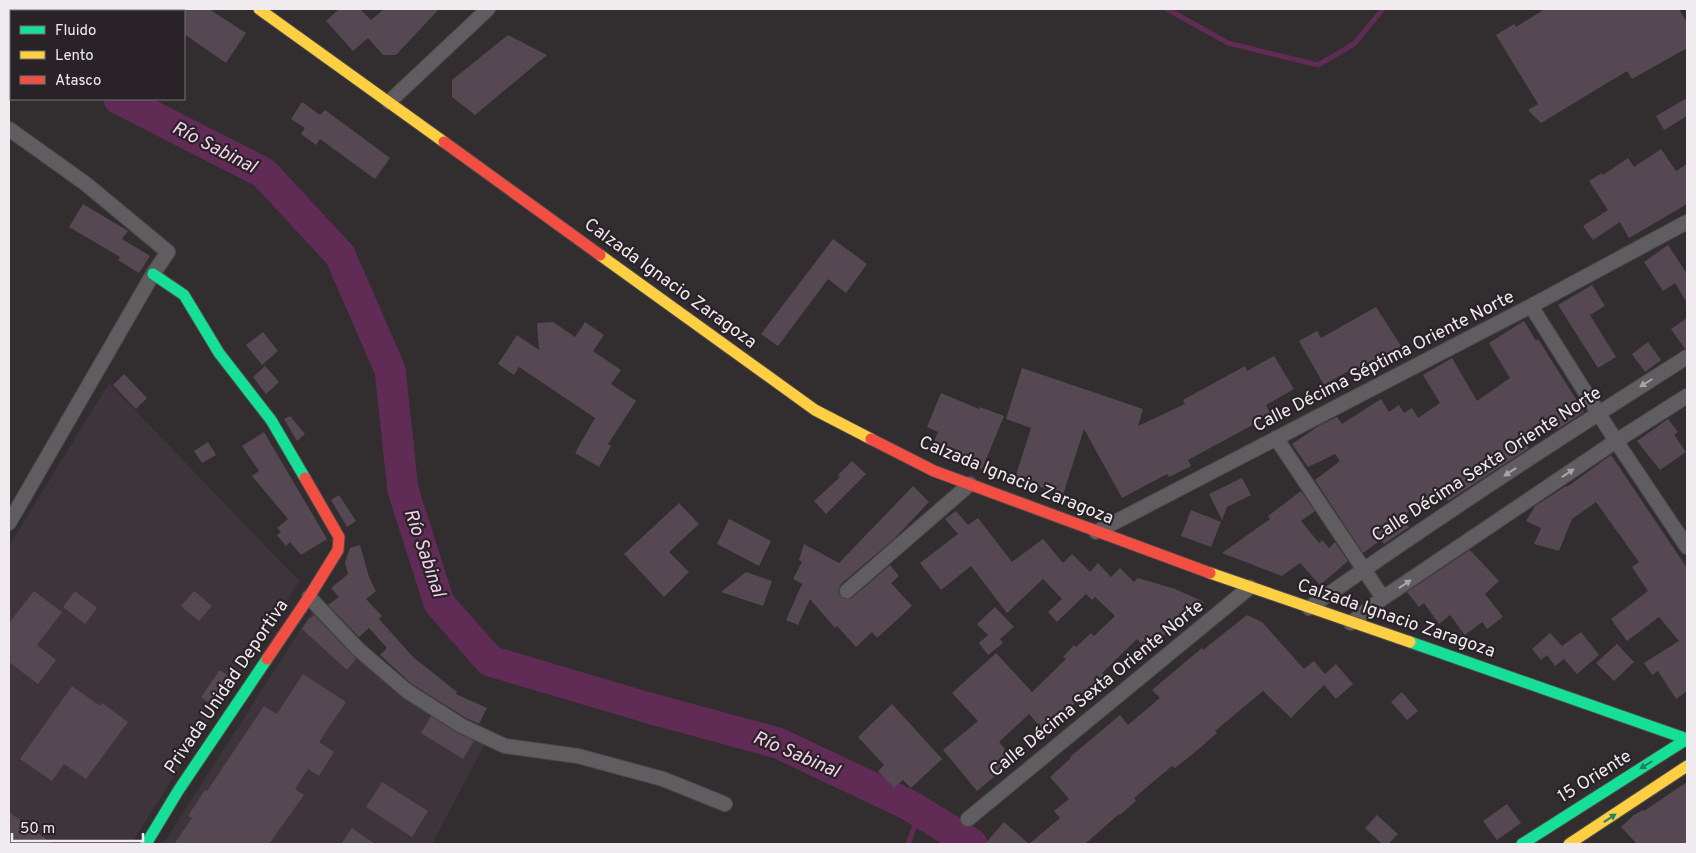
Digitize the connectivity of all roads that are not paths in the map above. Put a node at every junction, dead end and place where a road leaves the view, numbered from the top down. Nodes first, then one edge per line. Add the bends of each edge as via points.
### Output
1 (259, 9) edge
2 (488, 9) edge
3 (388, 102) junction
4 (9, 129) edge
5 (1687, 222) edge
6 (154, 274) junction
7 (1531, 306) junction
8 (1687, 357) edge
9 (1687, 396) edge
10 (1598, 413) junction
11 (1276, 438) junction
12 (1616, 441) junction
13 (970, 484) junction
14 (9, 523) edge
15 (1096, 532) junction
16 (1687, 547) edge
17 (1364, 569) junction
18 (1250, 587) junction
19 (847, 591) dead end
20 (309, 598) junction
21 (1384, 598) junction
22 (1309, 608) junction
23 (1351, 622) junction
24 (1687, 739) edge
25 (1687, 766) edge
26 (725, 804) dead end
27 (968, 819) dead end
28 (146, 844) edge
29 (1522, 844) edge
30 (1569, 844) edge

1 - 3 street, Calzada Ignacio Zaragoza
2 - 3 street
3 - 13 street, Calzada Ignacio Zaragoza via 815,410 934,471
4 - 6 street via 86,184 168,252
5 - 7 street, Calle Décima Séptima Oriente Norte
6 - 14 street
6 - 20 street, Privada Unidad Deportiva via 184,295 219,353 271,420 339,537 338,550
7 - 10 street
7 - 11 street, Calle Décima Séptima Oriente Norte
8 -> 10 street, Calle Décima Sexta Oriente Norte
9 - 12 street
10 - 12 street
10 -> 17 street, Calle Décima Sexta Oriente Norte
11 - 15 street, Calle Décima Séptima Oriente Norte
11 - 17 street
12 - 16 street
21 -> 12 street
13 - 15 street, Calzada Ignacio Zaragoza
13 - 19 street
15 - 18 street, Calzada Ignacio Zaragoza
17 - 21 street
17 - 22 street, Calle Décima Sexta Oriente Norte
18 - 22 street, Calzada Ignacio Zaragoza
18 - 27 street, Calle Décima Sexta Oriente Norte
20 - 26 street via 358,649 407,691 462,726 505,746 578,756 663,779
20 - 28 street, Privada Unidad Deportiva via 178,791
21 - 23 street
22 - 23 street, Calzada Ignacio Zaragoza
23 - 24 street, Calzada Ignacio Zaragoza
24 -> 29 street, 15 Oriente
30 -> 25 street

